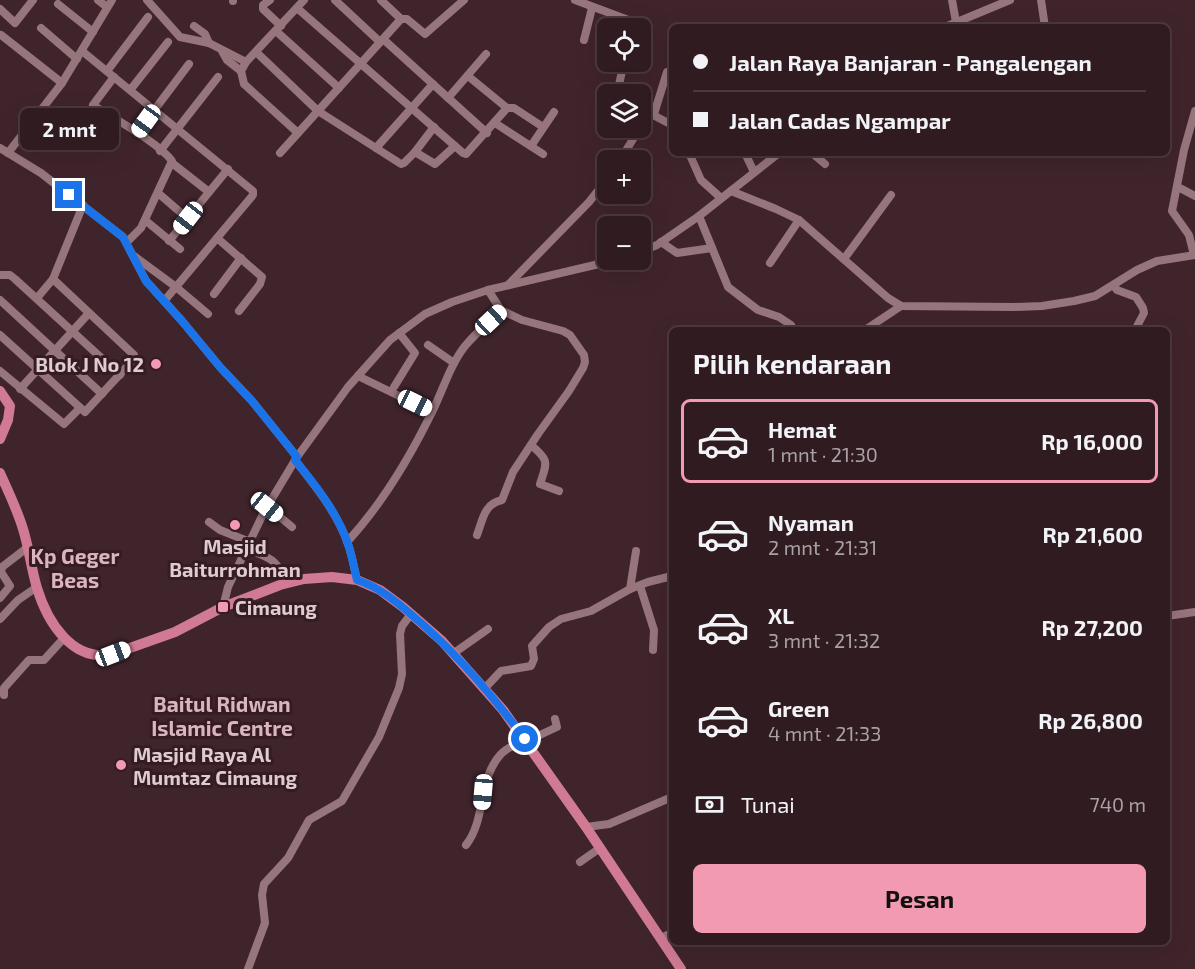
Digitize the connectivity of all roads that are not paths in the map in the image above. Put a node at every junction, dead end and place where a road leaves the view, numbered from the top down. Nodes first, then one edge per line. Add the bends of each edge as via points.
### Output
1 (33, 0) edge
2 (98, 0) edge
3 (147, 0) edge
4 (270, 0) edge
5 (335, 0) edge
6 (381, 0) edge
7 (464, 0) edge
8 (575, 0) edge
9 (952, 0) edge
10 (1010, 0) edge
11 (1041, 0) edge
12 (998, 2) edge
13 (109, 3) edge
14 (300, 3) edge
15 (58, 4) dead end
16 (592, 8) junction
17 (0, 9) edge
18 (148, 17) dead end
19 (622, 18) edge
20 (401, 19) junction
21 (956, 21) junction
22 (950, 24) edge
23 (1045, 24) edge
24 (194, 26) dead end
25 (41, 28) dead end
26 (278, 28) junction
27 (93, 32) junction
28 (1, 35) edge
29 (382, 40) junction
30 (584, 40) dead end
31 (168, 42) dead end
32 (209, 43) junction
33 (222, 51) junction
34 (256, 52) junction
35 (486, 54) dead end
36 (80, 55) junction
37 (246, 62) junction
38 (189, 64) dead end
39 (360, 64) junction
40 (241, 70) junction
41 (107, 71) junction
42 (667, 72) dead end
43 (468, 76) junction
44 (114, 77) junction
45 (218, 77) dead end
46 (62, 83) junction
47 (433, 84) junction
48 (339, 88) junction
49 (131, 89) junction
50 (448, 99) junction
51 (412, 108) junction
52 (507, 108) junction
53 (154, 109) junction
54 (318, 111) junction
55 (1195, 111) edge
56 (554, 112) dead end
57 (652, 113) joint
58 (495, 123) junction
59 (669, 123) edge
60 (434, 127) junction
61 (543, 127) junction
62 (178, 128) junction
63 (137, 133) junction
64 (487, 133) junction
65 (298, 134) junction
66 (455, 146) junction
67 (531, 146) junction
68 (0, 148) edge
69 (376, 148) junction
70 (160, 151) junction
71 (415, 152) junction
72 (8, 153) junction
73 (280, 153) dead end
74 (543, 154) dead end
75 (690, 156) edge
76 (746, 156) edge
77 (774, 156) edge
78 (816, 156) edge
79 (172, 163) junction
80 (825, 164) dead end
81 (228, 169) junction
82 (754, 172) junction
83 (1178, 187) junction
84 (731, 191) junction
85 (208, 192) junction
86 (597, 192) edge
87 (158, 193) junction
88 (891, 195) dead end
89 (1195, 196) edge
90 (721, 198) junction
91 (82, 205) junction
92 (699, 216) junction
93 (188, 218) junction
94 (146, 220) junction
95 (799, 220) junction
96 (217, 238) junction
97 (169, 241) junction
98 (127, 242) junction
99 (661, 242) junction
100 (651, 247) edge
101 (712, 248) junction
102 (180, 249) dead end
103 (133, 255) junction
104 (1194, 255) edge
105 (241, 258) junction
106 (844, 259) junction
107 (770, 262) dead end
108 (597, 265) edge
109 (0, 275) edge
110 (53, 279) junction
111 (507, 286) junction
112 (1114, 286) junction
113 (176, 287) junction
114 (488, 290) junction
115 (214, 294) dead end
116 (37, 298) junction
117 (0, 300) edge
118 (165, 300) junction
119 (901, 306) junction
120 (501, 310) junction
121 (238, 311) dead end
122 (89, 313) junction
123 (207, 314) dead end
124 (791, 325) dead end
125 (870, 327) edge
126 (1137, 327) edge
127 (72, 332) junction
128 (399, 333) junction
129 (0, 335) edge
130 (428, 345) dead end
131 (54, 351) junction
132 (454, 363) junction
133 (37, 370) junction
134 (0, 371) edge
135 (120, 375) junction
136 (358, 376) junction
137 (394, 387) dead end
138 (20, 389) junction
139 (0, 391) edge
140 (102, 394) junction
141 (80, 408) junction
142 (432, 412) junction
143 (0, 439) edge
144 (531, 445) junction
145 (296, 459) junction
146 (0, 473) edge
147 (3, 485) edge
148 (559, 491) dead end
149 (267, 507) junction
150 (209, 522) dead end
151 (292, 527) dead end
152 (477, 535) dead end
153 (347, 542) junction
154 (248, 546) junction
155 (28, 548) junction
156 (636, 551) dead end
157 (669, 577) edge
158 (357, 580) junction
159 (285, 584) junction
160 (640, 586) junction
161 (37, 587) junction
162 (630, 589) junction
163 (0, 598) edge
164 (223, 607) junction
165 (1195, 612) edge
166 (411, 614) junction
167 (1170, 616) edge
168 (0, 617) edge
169 (488, 629) dead end
170 (64, 638) junction
171 (653, 650) dead end
172 (452, 651) junction
173 (485, 688) junction
174 (4, 695) dead end
175 (555, 719) dead end
176 (526, 740) junction
177 (669, 798) edge
178 (586, 827) junction
179 (466, 845) dead end
180 (600, 848) junction
181 (580, 862) dead end
182 (669, 934) edge
183 (660, 938) junction
184 (248, 969) edge
185 (681, 969) edge

1 - 17 street via 15,23
2 - 13 street
3 - 32 street via 180,37
4 - 26 street via 263,9
5 - 29 street
6 - 20 street
7 - 20 street via 428,34
8 - 16 street
9 - 21 street
10 - 12 street
11 - 23 street
12 - 21 street
13 - 27 street
14 - 26 street
14 - 39 street
15 - 27 street
16 - 19 street
16 - 30 street
18 - 41 street
20 - 29 street
21 - 22 street
24 - 32 street
25 - 36 street
26 - 34 street
26 - 48 street
27 - 36 street
28 - 46 street
29 - 39 street
29 - 47 street
31 - 49 street
32 - 33 street
33 - 37 street
33 - 40 street
34 - 37 street
34 - 54 street
35 - 43 street
36 - 41 street
36 - 46 street
37 - 40 street
38 - 53 street
39 - 48 street
39 - 51 street
40 - 65 street via 244,84
41 - 44 street
42 - 57 street
43 - 50 street
43 - 52 street
44 - 49 street
44 - 63 street via 93,105
45 - 62 street
46 - 72 street
47 - 50 street
47 - 51 street
48 - 54 street
49 - 53 street
50 - 64 street
51 - 60 street
51 - 69 street
52 - 58 street
52 - 61 street via 514,108
53 - 62 street
53 - 63 street
54 - 65 street
54 - 69 street
55 - 83 street
56 - 61 street
57 - 59 street
58 - 64 street
58 - 67 street
60 - 66 street
60 - 71 street
61 - 67 street
62 - 70 street
62 - 81 street
63 - 70 street
64 - 66 street via 469,153
65 - 73 street
66 - 71 street via 435,164
67 - 74 street
68 - 72 street
69 - 71 street via 401,164
70 - 79 street
72 - 91 street
75 - 90 street via 701,180
76 - 82 street
77 - 82 street
78 - 80 street
79 - 85 street
79 - 87 street
81 - 85 street
81 - 96 street via 252,189 253,195
82 - 84 street
83 - 89 street
83 - 104 street via 1173,214 1189,235
84 - 90 street
84 - 95 street
85 - 93 street
86 - 111 street
87 - 93 street
87 - 94 street
88 - 106 street
90 - 92 street
91 - 98 street
91 - 110 street
92 - 99 street
92 - 101 street
93 - 97 street
94 - 97 street
94 - 98 street
95 - 106 street
95 - 107 street
96 - 105 street
96 - 113 street
97 - 102 street
98 - 103 street
99 - 100 street
99 - 101 street via 677,253
101 - 124 street via 732,291 758,310
103 - 113 street
103 - 118 street via 142,275
104 - 112 street via 1157,261
105 - 115 street
105 - 121 street via 262,279
106 - 119 street
108 - 111 street
109 - 116 street via 10,275
110 - 116 street
110 - 122 street
111 - 114 street
112 - 119 street via 1095,296 1042,306
112 - 126 street via 1136,297 1143,308
113 - 118 street
113 - 123 street
114 - 120 street
114 - 128 street via 425,314
116 - 127 street
117 - 131 street
118 - 145 street
119 - 125 street
120 - 132 street
120 - 144 street via 570,334 584,356 579,375
122 - 127 street
122 - 135 street via 134,355
127 - 131 street
127 - 135 street
128 - 136 street
128 - 137 street via 415,353
129 - 133 street
130 - 132 street
131 - 133 street
131 - 140 street
132 - 142 street
133 - 138 street
133 - 141 street
134 - 138 street
135 - 140 street
136 - 142 street
136 - 145 street
138 - 141 street via 64,424
139 - 143 main road via 10,406
140 - 141 street via 85,412
142 - 153 street via 390,489
144 - 148 street via 546,463 540,484
144 - 152 street via 513,472 502,500 494,501 487,509
145 - 149 street
145 - 153 street via 323,496
146 - 147 main road
147 - 155 main road via 18,512
149 - 151 street
149 - 154 street
150 - 154 street
153 - 158 street
154 - 159 street via 281,569
154 - 164 street
155 - 161 main road
155 - 163 street via 0,570 10,586
156 - 162 street
157 - 160 street
158 - 159 main road via 316,577
158 - 166 main road via 380,590
159 - 164 main road
160 - 162 street
160 - 171 street via 654,630
161 - 168 street
161 - 170 main road
162 - 173 street via 594,610 555,622 532,646 531,666 501,671
164 - 170 main road via 175,632 104,656 88,655
165 - 167 street
166 - 172 main road
166 - 184 street via 400,634 399,688 381,732 342,801 309,820 288,858 264,884 265,923
169 - 172 street
170 - 174 street via 44,660 30,660 4,688
172 - 173 main road
173 - 176 main road
175 - 176 street via 557,727
176 - 178 main road
176 - 179 street via 504,752 488,775 481,811
177 - 178 street via 609,824
178 - 180 main road
180 - 181 street
180 - 183 main road
182 - 183 street
183 - 185 main road

